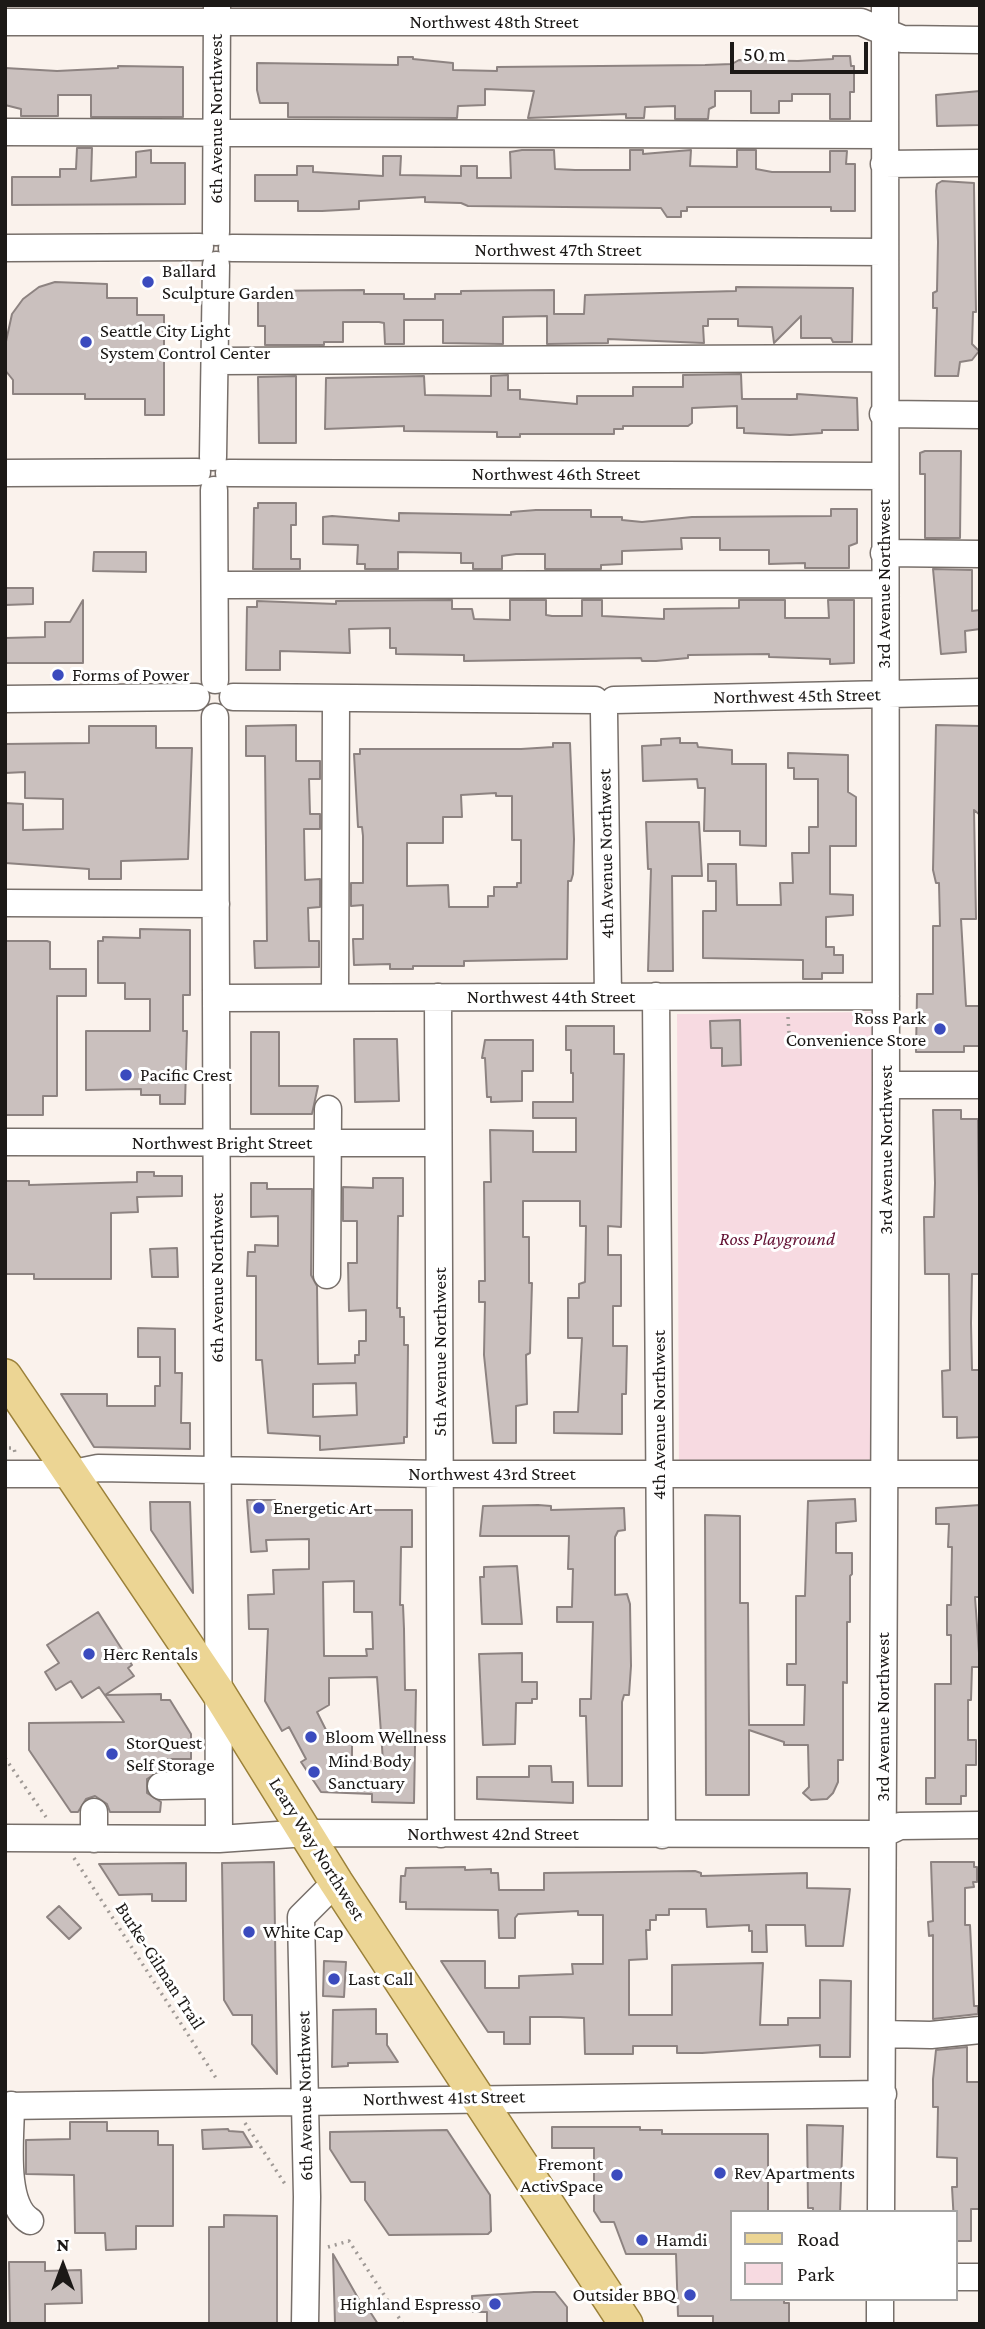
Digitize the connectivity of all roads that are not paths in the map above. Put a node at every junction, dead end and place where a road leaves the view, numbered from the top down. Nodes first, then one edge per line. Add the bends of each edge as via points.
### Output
1 (885, 5) edge
2 (216, 14) edge
3 (5, 22) edge
4 (885, 32) junction
5 (980, 40) edge
6 (5, 132) edge
7 (216, 132) junction
8 (884, 135) junction
9 (980, 163) edge
10 (884, 164) junction
11 (5, 248) edge
12 (216, 248) junction
13 (884, 252) junction
14 (883, 358) junction
15 (216, 361) junction
16 (883, 414) junction
17 (980, 415) edge
18 (5, 473) edge
19 (213, 473) junction
20 (883, 476) junction
21 (884, 553) junction
22 (980, 554) edge
23 (884, 584) junction
24 (215, 585) junction
25 (980, 692) edge
26 (884, 695) junction
27 (215, 698) junction
28 (335, 698) junction
29 (5, 699) edge
30 (604, 704) junction
31 (5, 903) edge
32 (216, 904) junction
33 (607, 996) junction
34 (656, 996) junction
35 (886, 996) junction
36 (438, 997) junction
37 (216, 998) junction
38 (330, 1004) junction
39 (886, 1085) junction
40 (980, 1085) edge
41 (328, 1110) dead end
42 (5, 1142) edge
43 (328, 1143) junction
44 (438, 1143) junction
45 (217, 1144) junction
46 (327, 1275) dead end
47 (5, 1376) edge
48 (217, 1472) junction
49 (5, 1474) edge
50 (69, 1474) junction
51 (440, 1474) junction
52 (884, 1474) junction
53 (980, 1474) edge
54 (659, 1475) junction
55 (218, 1692) junction
56 (218, 1785) junction
57 (161, 1786) dead end
58 (94, 1812) dead end
59 (980, 1825) edge
60 (307, 1833) junction
61 (441, 1834) junction
62 (883, 1834) junction
63 (662, 1835) junction
64 (5, 1838) edge
65 (94, 1839) junction
66 (219, 1839) junction
67 (336, 1882) junction
68 (980, 2030) edge
69 (883, 2034) junction
70 (883, 2094) junction
71 (477, 2098) junction
72 (304, 2100) junction
73 (8, 2106) edge
74 (881, 2210) edge
75 (30, 2221) dead end
76 (957, 2277) edge
77 (980, 2277) edge
78 (880, 2301) edge
79 (305, 2324) edge
80 (626, 2324) edge
81 (880, 2324) edge

1 - 4 street, 3rd Avenue Northwest
2 - 3 street, Northwest 48th Street
2 - 4 street, Northwest 48th Street via 861,22
2 - 7 street, 6th Avenue Northwest
4 - 5 street, Northwest 48th Street via 919,41
4 - 8 street, 3rd Avenue Northwest
6 - 7 street
7 - 8 street
7 - 12 street, 6th Avenue Northwest
8 - 10 street, 3rd Avenue Northwest
9 - 10 street
10 - 13 street, 3rd Avenue Northwest
11 - 12 street, Northwest 47th Street
12 - 13 street, Northwest 47th Street
12 - 15 street, 6th Avenue Northwest
13 - 14 street, 3rd Avenue Northwest
14 - 15 street
14 - 16 street, 3rd Avenue Northwest
15 - 19 street, 6th Avenue Northwest
16 - 17 street
16 - 20 street, 3rd Avenue Northwest
18 - 19 street, Northwest 46th Street
19 - 20 street, Northwest 46th Street
19 - 24 street, 6th Avenue Northwest
20 - 21 street, 3rd Avenue Northwest
21 - 22 street
21 - 23 street, 3rd Avenue Northwest
23 - 24 street
23 - 26 street, 3rd Avenue Northwest
24 - 27 street, 6th Avenue Northwest
25 - 26 street, Northwest 45th Street
26 - 30 street, Northwest 45th Street
26 - 35 street, 3rd Avenue Northwest
27 - 28 street, Northwest 45th Street
27 - 29 street, Northwest 45th Street
27 - 32 street, 6th Avenue Northwest
28 - 30 street, Northwest 45th Street
28 - 38 street
30 - 33 street, 4th Avenue Northwest
31 - 32 street
32 - 37 street, 6th Avenue Northwest
33 - 34 street, Northwest 44th Street
33 - 36 street, Northwest 44th Street
34 - 35 street, Northwest 44th Street
34 - 54 street, 4th Avenue Northwest
35 - 39 street, 3rd Avenue Northwest
36 - 38 street, Northwest 44th Street
36 - 44 street, 5th Avenue Northwest
37 - 38 street, Northwest 44th Street
37 - 45 street, 6th Avenue Northwest
39 - 40 street
39 - 52 street, 3rd Avenue Northwest
41 - 43 street
42 - 45 street, Northwest Bright Street
43 - 44 street, Northwest Bright Street
43 - 45 street, Northwest Bright Street
43 - 46 street
44 - 51 street, 5th Avenue Northwest
45 - 48 street, 6th Avenue Northwest
47 - 50 main road, Leary Way Northwest
48 - 50 street, Northwest 43rd Street via 98,1468
48 - 51 street, Northwest 43rd Street
48 - 55 street, 6th Avenue Northwest
49 - 50 street, Northwest 43rd Street
50 - 55 main road, Leary Way Northwest
51 - 54 street, Northwest 43rd Street
51 - 61 street, 5th Avenue Northwest
52 - 53 street, Northwest 43rd Street
52 - 54 street, Northwest 43rd Street
52 - 62 street, 3rd Avenue Northwest
54 - 63 street, 4th Avenue Northwest
55 - 56 street, 6th Avenue Northwest
55 - 60 main road, Leary Way Northwest
56 - 57 street
56 - 66 street, 6th Avenue Northwest
58 - 65 street
59 - 62 street, Northwest 42nd Street via 900,1826
60 - 61 street, Northwest 42nd Street
60 - 66 street, Northwest 42nd Street
60 - 67 main road, Leary Way Northwest
61 - 63 street, Northwest 42nd Street
62 - 63 street, Northwest 42nd Street
62 - 69 street, 3rd Avenue Northwest
64 - 65 street, Northwest 42nd Street
65 - 66 street, Northwest 42nd Street
67 - 71 main road, Leary Way Northwest
67 - 72 street, 6th Avenue Northwest via 301,1917
68 - 69 street
69 - 70 street, 3rd Avenue Northwest
70 - 71 street, Northwest 41st Street
70 - 74 street, 3rd Avenue Northwest
71 - 72 street, Northwest 41st Street
71 - 80 main road, Leary Way Northwest
72 - 73 street, Northwest 41st Street
72 - 79 street, 6th Avenue Northwest
73 - 75 street via 12,2195 19,2215
76 - 77 street
78 - 81 street

